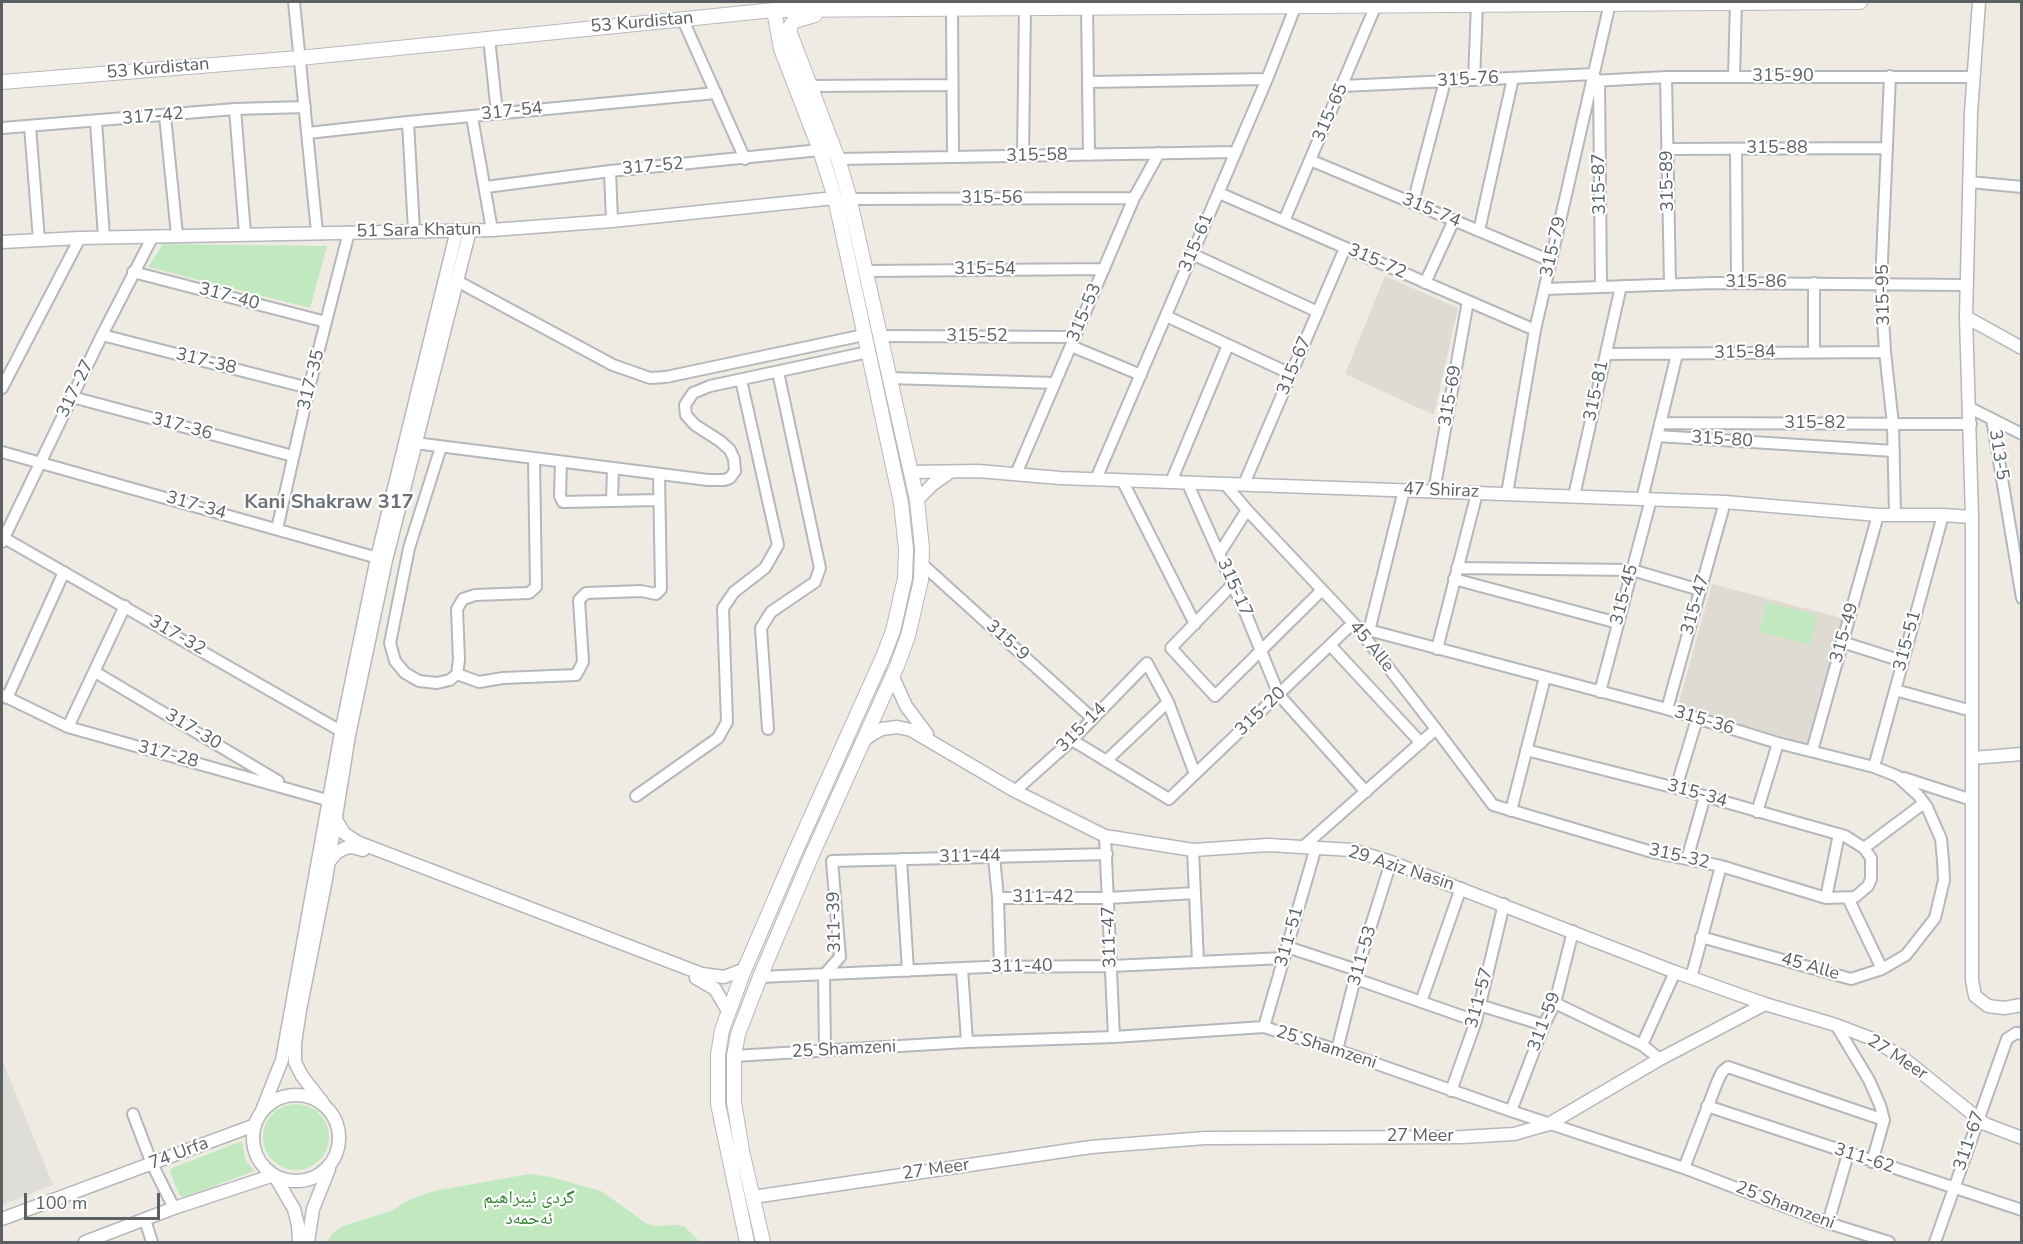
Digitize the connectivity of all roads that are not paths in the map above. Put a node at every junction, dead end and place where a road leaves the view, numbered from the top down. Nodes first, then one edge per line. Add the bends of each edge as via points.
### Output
1 (294, 2) edge
2 (1736, 2) edge
3 (1802, 2) edge
4 (1860, 2) edge
5 (1979, 2) edge
6 (1340, 3) edge
7 (1610, 3) edge
8 (1376, 4) junction
9 (1477, 4) junction
10 (916, 5) edge
11 (1296, 5) junction
12 (1025, 7) junction
13 (1087, 7) junction
14 (952, 8) junction
15 (827, 9) junction
16 (774, 10) junction
17 (683, 20) junction
18 (489, 38) junction
19 (788, 48) junction
20 (299, 58) junction
21 (1890, 76) junction
22 (1734, 77) junction
23 (1973, 77) junction
24 (1513, 78) junction
25 (1595, 78) junction
26 (1666, 78) junction
27 (1268, 79) junction
28 (1474, 80) junction
29 (1445, 81) junction
30 (2, 82) edge
31 (1089, 82) junction
32 (952, 85) junction
33 (810, 86) junction
34 (1342, 86) junction
35 (716, 93) junction
36 (305, 107) junction
37 (235, 110) junction
38 (497, 113) junction
39 (165, 116) junction
40 (472, 117) junction
41 (96, 122) junction
42 (408, 122) junction
43 (30, 126) junction
44 (2, 128) edge
45 (308, 134) junction
46 (1887, 148) junction
47 (1667, 149) junction
48 (1736, 149) junction
49 (820, 150) junction
50 (1236, 152) junction
51 (1159, 153) junction
52 (1089, 155) junction
53 (1023, 156) junction
54 (953, 157) junction
55 (745, 159) junction
56 (838, 159) junction
57 (1310, 160) junction
58 (610, 171) junction
59 (1971, 182) junction
60 (486, 187) junction
61 (2022, 187) edge
62 (1219, 193) junction
63 (835, 198) junction
64 (1134, 198) junction
65 (850, 199) junction
66 (1413, 203) junction
67 (1454, 220) junction
68 (612, 221) junction
69 (1284, 221) junction
70 (463, 230) junction
71 (492, 230) junction
72 (414, 231) junction
73 (1479, 231) junction
74 (317, 232) junction
75 (349, 232) junction
76 (245, 234) junction
77 (177, 235) junction
78 (153, 236) junction
79 (104, 237) junction
80 (80, 238) junction
81 (39, 240) junction
82 (2, 242) edge
83 (1345, 248) junction
84 (1192, 255) junction
85 (1551, 261) junction
86 (1104, 269) junction
87 (866, 270) junction
88 (133, 272) junction
89 (457, 281) junction
90 (1425, 283) junction
91 (1737, 283) junction
92 (1814, 283) junction
93 (1881, 283) junction
94 (1670, 284) junction
95 (1967, 285) junction
96 (1621, 286) junction
97 (1601, 287) junction
98 (1545, 289) junction
99 (1468, 301) junction
100 (1318, 312) junction
101 (1166, 316) junction
102 (1966, 316) junction
103 (326, 322) junction
104 (1535, 330) junction
105 (102, 335) junction
106 (864, 335) junction
107 (880, 336) junction
108 (1073, 342) junction
109 (1228, 345) junction
110 (2022, 348) edge
111 (868, 352) junction
112 (1814, 352) junction
113 (1885, 352) junction
114 (1606, 354) junction
115 (1677, 354) junction
116 (778, 372) junction
117 (1291, 374) junction
118 (1141, 375) junction
119 (890, 378) junction
120 (741, 380) junction
121 (1055, 383) junction
122 (2, 388) edge
123 (309, 388) junction
124 (72, 397) junction
125 (1970, 408) junction
126 (1992, 418) junction
127 (899, 421) junction
128 (1660, 423) junction
129 (883, 424) junction
130 (1893, 424) junction
131 (1971, 424) junction
132 (2022, 434) edge
133 (1657, 436) junction
134 (411, 443) junction
135 (441, 447) junction
136 (1894, 451) junction
137 (2, 453) edge
138 (293, 456) junction
139 (534, 459) junction
140 (40, 462) junction
141 (561, 462) junction
142 (613, 468) junction
143 (910, 472) junction
144 (951, 472) junction
145 (659, 474) junction
146 (1016, 474) junction
147 (1096, 479) junction
148 (1122, 480) junction
149 (1171, 482) junction
150 (1186, 482) junction
151 (1225, 484) junction
152 (1244, 484) junction
153 (1404, 490) junction
154 (1434, 491) junction
155 (1477, 493) junction
156 (1507, 494) junction
157 (1574, 496) junction
158 (1646, 499) junction
159 (659, 500) junction
160 (917, 500) junction
161 (612, 501) junction
162 (1725, 502) junction
163 (1247, 510) junction
164 (1895, 514) junction
165 (1878, 515) junction
166 (1943, 515) junction
167 (1972, 517) junction
168 (277, 529) junction
169 (3, 541) edge
170 (1219, 554) junction
171 (382, 559) junction
172 (922, 564) junction
173 (1458, 568) junction
174 (1632, 570) junction
175 (64, 572) junction
176 (1454, 579) junction
177 (1232, 585) junction
178 (1700, 590) junction
179 (1321, 591) junction
180 (2022, 598) edge
181 (125, 606) junction
182 (1618, 623) junction
183 (1195, 624) junction
184 (1355, 625) junction
185 (1369, 631) junction
186 (1842, 642) junction
187 (1330, 645) junction
188 (1437, 649) junction
189 (1261, 651) junction
190 (1902, 661) junction
191 (95, 672) junction
192 (457, 674) junction
193 (892, 675) junction
194 (1545, 677) junction
195 (1894, 690) junction
196 (1600, 692) junction
197 (1279, 695) junction
198 (4, 696) edge
199 (1168, 702) junction
200 (1667, 709) junction
201 (1972, 711) junction
202 (1092, 718) junction
203 (1697, 719) junction
204 (68, 727) junction
205 (768, 729) dead end
206 (1436, 729) junction
207 (345, 734) junction
208 (1072, 740) junction
209 (862, 742) junction
210 (934, 742) junction
211 (1421, 743) junction
212 (1778, 743) junction
213 (1526, 750) junction
214 (1812, 751) junction
215 (2022, 754) edge
216 (1972, 758) junction
217 (1106, 761) junction
218 (1874, 767) junction
219 (1195, 774) junction
220 (1896, 776) junction
221 (1677, 788) junction
222 (291, 789) junction
223 (1015, 791) junction
224 (1366, 792) junction
225 (636, 796) dead end
226 (1705, 796) junction
227 (1972, 800) junction
228 (334, 802) junction
229 (1924, 803) junction
230 (1511, 811) junction
231 (1757, 812) junction
232 (336, 820) junction
233 (1839, 834) junction
234 (1105, 836) junction
235 (1310, 847) junction
236 (1864, 848) junction
237 (796, 850) junction
238 (1193, 850) junction
239 (1107, 854) junction
240 (811, 857) junction
241 (994, 857) junction
242 (901, 859) junction
243 (1687, 859) junction
244 (832, 861) joint
245 (1391, 862) junction
246 (329, 863) junction
247 (1721, 866) junction
248 (1461, 888) junction
249 (1195, 893) junction
250 (998, 898) junction
251 (1108, 898) junction
252 (1826, 898) junction
253 (1848, 898) junction
254 (1504, 904) junction
255 (1935, 918) joint
256 (1573, 931) junction
257 (1701, 937) junction
258 (1285, 952) junction
259 (1198, 962) junction
260 (1111, 966) junction
261 (1000, 967) junction
262 (962, 968) junction
263 (745, 969) junction
264 (1882, 969) junction
265 (908, 971) junction
266 (1675, 972) junction
267 (824, 975) junction
268 (1356, 975) junction
269 (760, 977) junction
270 (1691, 978) junction
271 (1421, 1002) junction
272 (1555, 1003) junction
273 (1765, 1004) junction
274 (1479, 1005) junction
275 (2022, 1005) edge
276 (728, 1011) junction
277 (1476, 1021) junction
278 (1544, 1025) junction
279 (1836, 1025) junction
280 (1264, 1028) junction
281 (2022, 1034) edge
282 (1114, 1037) junction
283 (967, 1042) junction
284 (1642, 1045) junction
285 (1337, 1050) junction
286 (825, 1051) junction
287 (734, 1056) junction
288 (1660, 1059) junction
289 (1451, 1091) junction
290 (322, 1103) junction
291 (1707, 1106) junction
292 (1511, 1112) junction
293 (261, 1113) junction
294 (133, 1114) dead end
295 (1978, 1118) junction
296 (737, 1119) junction
297 (1884, 1120) junction
298 (1549, 1124) junction
299 (255, 1125) junction
300 (2022, 1138) edge
301 (1848, 1154) junction
302 (333, 1162) junction
303 (1872, 1162) junction
304 (153, 1164) junction
305 (1684, 1168) junction
306 (274, 1175) junction
307 (1954, 1188) junction
308 (753, 1197) junction
309 (174, 1208) junction
310 (2022, 1210) edge
311 (2, 1219) edge
312 (145, 1220) junction
313 (1828, 1223) junction
314 (85, 1242) edge
315 (152, 1242) edge
316 (299, 1242) edge
317 (308, 1242) edge
318 (747, 1242) edge
319 (754, 1242) edge
320 (763, 1242) edge
321 (1889, 1242) edge
322 (1935, 1242) edge

1 - 20 street
2 - 3 main road, 53 Kurdistan
2 - 7 main road, 53 Kurdistan
2 - 22 street
3 - 4 main road, 53 Kurdistan
5 - 23 street
6 - 8 main road, 53 Kurdistan
6 - 11 main road, 53 Kurdistan
7 - 9 main road, 53 Kurdistan
7 - 25 street, 315-79
8 - 9 main road, 53 Kurdistan
8 - 34 street, 315-65
9 - 28 street
10 - 14 main road, 53 Kurdistan
10 - 15 main road, 53 Kurdistan
11 - 13 main road, 53 Kurdistan
11 - 27 street, 315-61
12 - 13 main road, 53 Kurdistan
12 - 14 main road, 53 Kurdistan
12 - 53 street
13 - 31 street
14 - 32 street
15 - 16 main road, 53 Kurdistan
15 - 19 main road via 792,24
16 - 17 main road, 53 Kurdistan
16 - 19 main road
17 - 18 main road, 53 Kurdistan
17 - 35 street
18 - 20 main road, 53 Kurdistan
18 - 38 street
19 - 33 main road
19 - 49 main road
20 - 30 main road, 53 Kurdistan
20 - 36 street
21 - 22 street, 315-90
21 - 23 street, 315-90
21 - 46 street, 315-95
22 - 26 street, 315-90
23 - 59 street
24 - 25 street, 315-76
24 - 28 street, 315-76
24 - 73 street
25 - 26 street, 315-90
25 - 85 street, 315-79
25 - 97 street, 315-87
26 - 47 street, 315-89
27 - 31 street
27 - 50 street, 315-61
28 - 29 street, 315-76
29 - 34 street, 315-76
29 - 66 street
31 - 52 street
32 - 33 street
32 - 54 street
33 - 56 main road
34 - 57 street, 315-65
35 - 38 street, 317-54
35 - 55 street
36 - 37 street, 317-42
36 - 45 street
37 - 39 street, 317-42
37 - 76 street
38 - 40 street, 317-54
39 - 41 street, 317-42
39 - 77 street
40 - 42 street, 317-54
40 - 60 street
41 - 43 street, 317-42
41 - 79 street
42 - 45 street, 317-54
42 - 72 street
43 - 44 street, 317-42
43 - 81 street
45 - 74 street
46 - 48 street, 315-88
46 - 93 street, 315-95
47 - 48 street, 315-88
47 - 94 street, 315-89
48 - 91 street
49 - 55 street, 317-52
49 - 63 main road
50 - 51 street, 315-58
50 - 62 street, 315-61
51 - 52 street, 315-58
51 - 64 street, 315-53
52 - 53 street, 315-58
53 - 54 street, 315-58
54 - 56 street, 315-58
55 - 58 street, 317-52
56 - 65 main road
57 - 66 street, 315-74
57 - 69 street, 315-65
58 - 60 street, 317-52
58 - 68 street
59 - 61 street
59 - 95 street
60 - 71 street
62 - 69 street, 315-72
62 - 84 street, 315-61
63 - 68 street, 51 Sara Khatun
63 - 106 main road
64 - 65 street, 315-56
64 - 86 street, 315-53
65 - 87 main road
66 - 67 street, 315-74
67 - 73 street, 315-74
67 - 90 street
68 - 71 street, 51 Sara Khatun
69 - 83 street, 315-72
70 - 71 street, 51 Sara Khatun
70 - 72 street, 51 Sara Khatun
70 - 89 street
70 - 134 street
72 - 75 street, 51 Sara Khatun
73 - 85 street, 315-74
74 - 75 street, 51 Sara Khatun
74 - 76 street, 51 Sara Khatun
75 - 103 street, 317-35
76 - 77 street, 51 Sara Khatun
77 - 78 street, 51 Sara Khatun
78 - 79 street, 51 Sara Khatun
78 - 88 street, 317-27
79 - 80 street, 51 Sara Khatun
80 - 81 street, 51 Sara Khatun
80 - 122 street
81 - 82 street, 51 Sara Khatun
83 - 90 street, 315-72
83 - 100 street, 315-67
84 - 100 street
84 - 101 street, 315-61
85 - 98 street, 315-79
86 - 87 street, 315-54
86 - 108 street, 315-53
87 - 107 main road
88 - 103 street, 317-40
88 - 105 street, 317-27
89 - 106 street via 613,365 650,378
89 - 134 street
90 - 99 street, 315-72
91 - 92 street, 315-86
91 - 94 street, 315-86
92 - 93 street, 315-86
92 - 112 street
93 - 95 street, 315-86
93 - 113 street, 315-95
94 - 96 street, 315-86
95 - 102 street
96 - 97 street, 315-86
96 - 114 street, 315-81
97 - 98 street, 315-86
98 - 104 street, 315-79
99 - 104 street, 315-72
99 - 154 street, 315-69
100 - 117 street, 315-67
101 - 109 street
101 - 118 street, 315-61
102 - 110 street
102 - 125 street
103 - 123 street, 317-35
104 - 156 street, 315-79
105 - 123 street, 317-38
105 - 124 street, 317-27
106 - 111 main road
107 - 108 street, 315-52
107 - 119 main road
108 - 118 street
108 - 121 street, 315-53
109 - 117 street
109 - 149 street
111 - 116 street
111 - 129 main road
112 - 113 street, 315-84
112 - 115 street, 315-84
113 - 130 street, 315-95
114 - 115 street, 315-84
114 - 157 street, 315-81
115 - 128 street, 315-45
116 - 120 street
116 - 205 street via 820,568 815,582 771,612 761,628
117 - 152 street, 315-67
118 - 147 street, 315-61
119 - 121 street
119 - 127 main road
120 - 145 street via 701,389 685,405 690,421 733,455 736,467 730,478 708,480
120 - 225 street via 778,545 765,568 734,592 723,608 727,722 723,730 718,738
121 - 146 street, 315-53
123 - 138 street, 317-35
124 - 138 street, 317-36
124 - 140 street, 317-27
125 - 126 street
125 - 131 street
126 - 132 street
126 - 180 street, 313-5
127 - 129 main road
127 - 143 main road
128 - 130 street, 315-82
128 - 133 street, 315-45
129 - 237 main road via 901,502 905,578 882,659
130 - 131 street, 315-82
130 - 136 street, 315-95
131 - 167 street
133 - 136 street, 315-80
133 - 158 street, 315-45
134 - 135 street
134 - 171 street
135 - 139 street
135 - 192 street via 409,548 390,643 395,662 419,681 437,683
136 - 164 street, 315-95
137 - 140 street, 317-34
138 - 168 street, 317-35
139 - 141 street
139 - 192 street via 536,587 529,593 463,599 457,609
140 - 168 street, 317-34
140 - 169 street, 317-27
141 - 142 street
141 - 161 street via 560,496 564,502
142 - 145 street
142 - 161 street
143 - 144 street, 47 Shiraz
143 - 160 main road
144 - 146 street, 47 Shiraz
144 - 160 street
145 - 159 street
146 - 147 street, 47 Shiraz
147 - 148 street, 47 Shiraz
148 - 149 street, 47 Shiraz
148 - 183 street
149 - 150 street, 47 Shiraz
150 - 151 street, 47 Shiraz
150 - 170 street, 315-17
151 - 152 street, 47 Shiraz
151 - 163 street, 45 Alle
152 - 153 street, 47 Shiraz
153 - 154 street, 47 Shiraz
153 - 185 street
154 - 155 street, 47 Shiraz
155 - 156 street, 47 Shiraz
155 - 173 street
156 - 157 street, 47 Shiraz
157 - 158 street, 47 Shiraz
158 - 162 street, 47 Shiraz
158 - 174 street, 315-45
159 - 161 street
159 - 192 street via 661,589 656,594 586,593 579,600 584,662 576,675 479,682
160 - 172 main road
162 - 165 street, 47 Shiraz
162 - 178 street, 315-47
163 - 170 street
163 - 179 street, 45 Alle
164 - 165 street, 47 Shiraz
164 - 166 street, 47 Shiraz
165 - 186 street, 315-49
166 - 167 street, 47 Shiraz
166 - 190 street, 315-51
167 - 201 street
168 - 171 street, 317-34
169 - 175 street, 317-32
170 - 177 street, 315-17
171 - 207 street
172 - 193 main road via 908,636
172 - 202 street, 315-9
173 - 174 street
173 - 176 street
174 - 178 street
174 - 182 street, 315-45
175 - 181 street, 317-32
175 - 198 street
176 - 182 street
176 - 188 street
177 - 183 street
177 - 189 street, 315-17
178 - 200 street, 315-47
179 - 184 street, 45 Alle
179 - 189 street
181 - 191 street
181 - 207 street, 317-32
182 - 196 street, 315-45
183 - 189 street via 1171,648 1215,696
184 - 185 street, 315-36
184 - 187 street, 315-20
184 - 206 street, 45 Alle
185 - 188 street, 315-36
186 - 190 street
186 - 214 street, 315-49
187 - 197 street, 315-20
187 - 211 street
188 - 194 street, 315-36
189 - 197 street, 315-17
190 - 195 street, 315-51
191 - 204 street
191 - 222 street, 317-30
193 - 209 main road
193 - 210 street, 29 Aziz Nasin via 906,706
194 - 196 street, 315-36
194 - 213 street
195 - 201 street
195 - 218 street, 315-51
196 - 200 street, 315-36
197 - 219 street, 315-20
197 - 224 street, 315-17
198 - 204 street, 317-28
199 - 202 street, 315-14 via 1147,663
199 - 217 street
199 - 219 street
200 - 203 street, 315-36
201 - 216 street
202 - 208 street, 315-14
203 - 212 street, 315-36
203 - 221 street
204 - 222 street, 317-28
206 - 211 street
206 - 230 street, 45 Alle via 1492,805
207 - 228 street
208 - 217 street
208 - 223 street, 315-14
209 - 210 street, 29 Aziz Nasin via 875,732 897,727
209 - 240 main road
210 - 223 street, 29 Aziz Nasin
211 - 224 street
212 - 214 street, 315-36
212 - 231 street
213 - 221 street, 315-34
213 - 230 street
214 - 218 street, 315-36
215 - 216 street
216 - 227 street
217 - 219 street, 315-20 via 1169,799
218 - 220 street, 315-36
220 - 227 street
220 - 229 street, 315-36
221 - 226 street, 315-34
222 - 228 street, 317-28
223 - 234 street, 29 Aziz Nasin
224 - 235 street
226 - 231 street, 315-34
226 - 243 street
227 - 275 street via 1975,996 1988,1006
228 - 232 street
228 - 293 street via 282,1060
229 - 236 street
229 - 255 street, 315-36 via 1941,839 1944,860 1944,880
230 - 243 street, 315-32
231 - 233 street, 315-34
232 - 246 street
232 - 263 street via 344,833 357,842 702,974 724,977
233 - 236 street, 315-34
233 - 252 street
234 - 238 street, 29 Aziz Nasin
234 - 239 street, 311-47
235 - 238 street, 29 Aziz Nasin
235 - 245 street, 29 Aziz Nasin via 1352,850
235 - 258 street, 311-51
236 - 253 street via 1871,858 1872,879 1862,892
237 - 240 main road
237 - 263 main road
238 - 249 street
239 - 241 street, 311-44
239 - 251 street, 311-47
240 - 269 main road
241 - 242 street, 311-44
241 - 250 street
242 - 244 street, 311-44
242 - 265 street
243 - 247 street, 315-32
244 - 267 street, 311-39 via 840,957
245 - 248 street, 29 Aziz Nasin
245 - 268 street, 311-53
246 - 276 street via 345,848 362,850 699,979 718,993
246 - 290 street via 294,1054 299,1071
247 - 252 street, 315-32
247 - 257 street
248 - 254 street, 29 Aziz Nasin
248 - 271 street
249 - 251 street, 311-42
249 - 259 street
250 - 251 street, 311-42
250 - 261 street
251 - 260 street, 311-47
252 - 253 street, 315-32
253 - 264 street
254 - 256 street, 29 Aziz Nasin
254 - 274 street, 311-57
255 - 264 street, 45 Alle via 1906,955
256 - 266 street, 29 Aziz Nasin
256 - 272 street, 311-59
257 - 264 street, 45 Alle via 1851,978
257 - 270 street
258 - 259 street, 311-40
258 - 268 street
258 - 280 street, 311-51
259 - 260 street, 311-40
260 - 261 street, 311-40
260 - 282 street, 311-47
261 - 262 street, 311-40
262 - 265 street, 311-40
262 - 283 street
263 - 276 main road
265 - 267 street, 311-40
266 - 270 street, 29 Aziz Nasin
266 - 284 street
267 - 269 street, 311-40
267 - 286 street, 311-39
268 - 271 street
268 - 285 street, 311-53
269 - 287 main road
270 - 273 street, 29 Aziz Nasin
271 - 277 street
272 - 278 street, 311-59
272 - 284 street
273 - 279 street, 27 Meer
273 - 288 street, 27 Meer
274 - 277 street, 311-57
274 - 278 street
276 - 318 main road via 718,1054 718,1104
277 - 289 street, 311-57
278 - 292 street, 311-59
279 - 295 street, 27 Meer via 1870,1038 1902,1057
279 - 297 street via 1869,1080
280 - 282 street, 25 Shamzeni
280 - 285 street, 25 Shamzeni
281 - 295 street, 311-67 via 2007,1039
282 - 283 street, 25 Shamzeni
283 - 286 street, 25 Shamzeni
284 - 288 street
285 - 289 street, 25 Shamzeni
286 - 287 street, 25 Shamzeni
287 - 296 main road
288 - 298 street, 27 Meer
289 - 292 street, 25 Shamzeni
290 - 293 street via 290,1095 270,1103
290 - 302 street via 339,1127 339,1149
291 - 297 street via 1728,1067
291 - 301 street, 311-62
291 - 305 street
292 - 298 street, 25 Shamzeni
293 - 299 street
294 - 304 street
295 - 300 street, 27 Meer
295 - 307 street, 311-67
296 - 308 main road
296 - 319 main road via 738,1164
297 - 303 street
298 - 305 street, 25 Shamzeni
298 - 308 street, 27 Meer via 1515,1134 1472,1137 1205,1138 1091,1147
299 - 304 street, 74 Urfa
299 - 306 street via 256,1154
301 - 303 street, 311-62
301 - 313 street
302 - 306 street via 310,1179 288,1181
302 - 317 street via 313,1209
303 - 307 street, 311-62
304 - 309 street
304 - 311 street, 74 Urfa
305 - 313 street, 25 Shamzeni
306 - 309 street
306 - 316 street via 294,1209
307 - 310 street, 311-62
307 - 322 street, 311-67
308 - 320 main road
309 - 312 street
312 - 314 street
312 - 315 street
313 - 321 street, 25 Shamzeni

